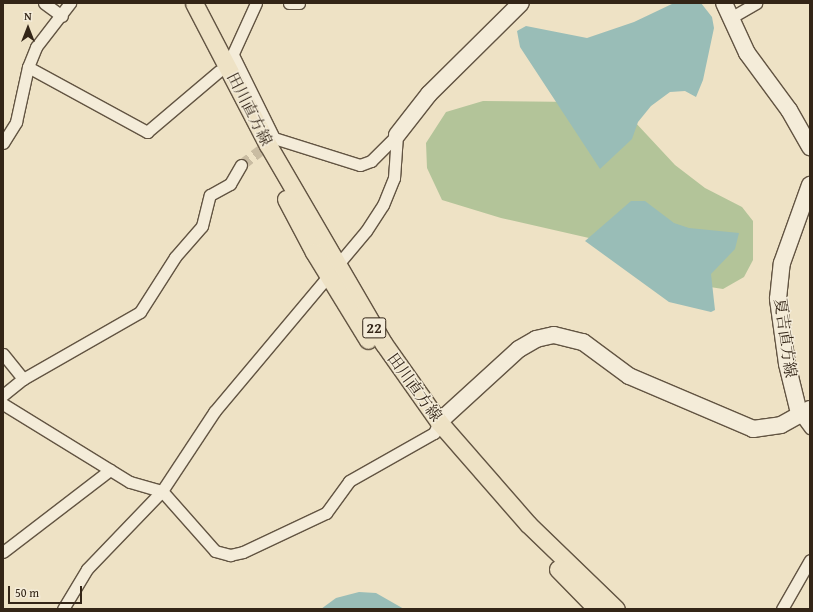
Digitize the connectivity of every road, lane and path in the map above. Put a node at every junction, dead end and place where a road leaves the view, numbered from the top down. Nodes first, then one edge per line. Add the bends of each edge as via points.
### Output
1 (44, 3) edge
2 (70, 3) edge
3 (181, 3) edge
4 (194, 3) edge
5 (256, 3) edge
6 (289, 3) edge
7 (299, 3) edge
8 (521, 3) edge
9 (724, 3) edge
10 (756, 3) edge
11 (62, 16) junction
12 (732, 17) junction
13 (226, 63) junction
14 (28, 67) junction
15 (397, 135) junction
16 (271, 142) junction
17 (3, 143) edge
18 (810, 147) edge
19 (241, 165) tunnel mouth
20 (810, 185) edge
21 (333, 271) junction
22 (3, 354) edge
23 (23, 379) junction
24 (3, 396) edge
25 (3, 404) edge
26 (805, 411) edge
27 (437, 427) junction
28 (810, 428) edge
29 (110, 470) junction
30 (162, 491) junction
31 (3, 552) edge
32 (810, 560) edge
33 (63, 609) edge
34 (598, 609) edge
35 (616, 609) edge
36 (782, 609) edge

1 - 11 street
2 - 11 street
3 - 13 main road, 田川直方線 / 22
4 - 13 main road, 田川直方線 / 22
5 - 13 street
6 - 7 street
8 - 15 street via 429,94
9 - 12 street
10 - 12 street
11 - 14 street via 36,47
12 - 18 street via 747,53 789,110
13 - 14 street via 147,132
13 - 16 main road, 田川直方線 / 22
13 - 21 main road, 田川直方線 / 22
14 - 17 street via 16,122
15 - 16 street via 371,161 360,165
15 - 21 street via 394,178 383,205
16 - 21 main road, 田川直方線 / 22
19 - 23 street via 230,184 210,195 202,226 175,257 140,312
20 - 26 street, 夏吉直方線 via 782,263 778,299 787,364
21 - 27 main road, 田川直方線 / 22
21 - 30 street via 214,412
22 - 23 street
23 - 24 street
25 - 29 street
26 - 27 street via 781,425 752,429 629,376 583,342 554,335 536,340 519,349
26 - 28 street
27 - 30 street via 361,471 349,481 326,514 243,552 230,555 215,551
27 - 34 main road, 田川直方線 / 22 via 521,532
27 - 35 main road, 田川直方線 / 22 via 528,524
29 - 30 street via 130,482
29 - 31 street
30 - 33 street via 87,569
32 - 36 street

